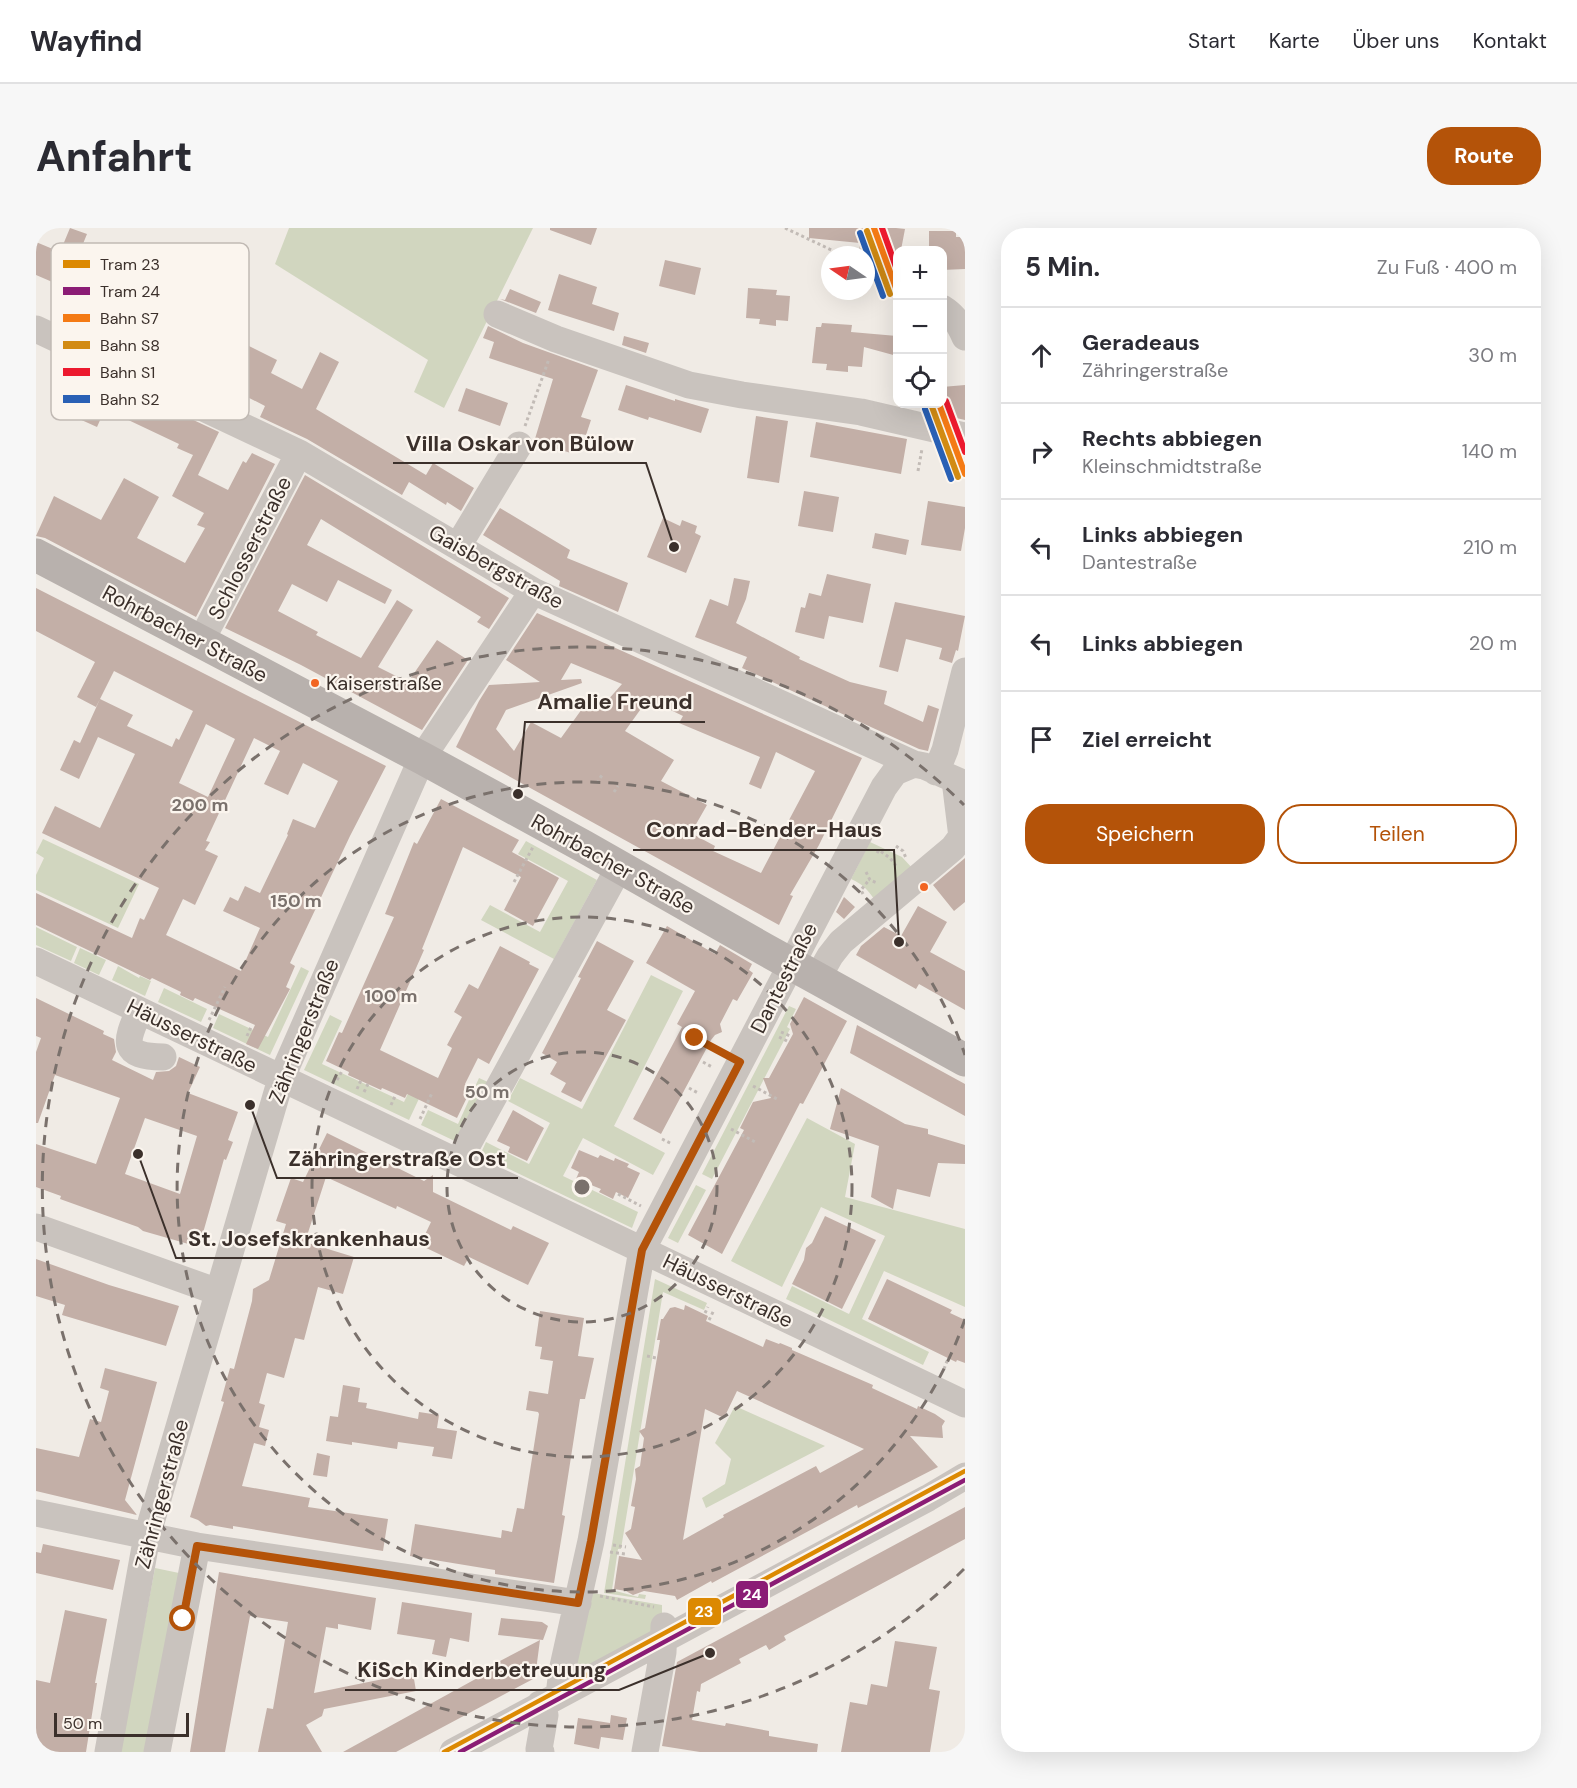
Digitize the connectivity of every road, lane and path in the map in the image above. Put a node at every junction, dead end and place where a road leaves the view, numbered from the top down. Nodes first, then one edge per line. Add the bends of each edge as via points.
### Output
1 (785, 228) edge
2 (823, 246) edge
3 (875, 270) edge
4 (893, 279) edge
5 (947, 311) edge
6 (497, 314) dead end
7 (36, 329) edge
8 (51, 336) edge
9 (965, 338) edge
10 (556, 339) junction
11 (229, 420) edge
12 (965, 436) edge
13 (519, 445) joint
14 (299, 453) junction
15 (458, 546) junction
16 (36, 555) edge
17 (533, 591) junction
18 (200, 643) junction
19 (965, 671) edge
20 (422, 758) junction
21 (602, 775) dead end
22 (942, 775) edge
23 (597, 783) dead end
24 (618, 786) dead end
25 (615, 792) dead end
26 (545, 825) junction
27 (964, 834) edge
28 (896, 846) dead end
29 (873, 859) dead end
30 (620, 866) junction
31 (901, 866) junction
32 (867, 868) dead end
33 (892, 874) dead end
34 (514, 882) dead end
35 (882, 882) dead end
36 (36, 961) edge
37 (804, 971) junction
38 (225, 987) dead end
39 (139, 1011) junction
40 (695, 1038) dead end
41 (200, 1040) junction
42 (163, 1057) dead end
43 (965, 1060) edge
44 (736, 1069) junction
45 (281, 1079) junction
46 (432, 1093) dead end
47 (777, 1099) dead end
48 (711, 1119) junction
49 (410, 1139) junction
50 (757, 1143) dead end
51 (458, 1162) junction
52 (36, 1227) edge
53 (642, 1250) junction
54 (218, 1292) junction
55 (965, 1404) edge
56 (959, 1483) edge
57 (36, 1513) edge
58 (147, 1536) junction
59 (197, 1546) junction
60 (579, 1598) junction
61 (664, 1628) junction
62 (549, 1700) junction
63 (108, 1752) edge
64 (157, 1752) edge
65 (453, 1752) edge
66 (541, 1752) edge
67 (645, 1752) edge

1 - 2 path
3 - 4 path
5 - 9 street via 958,321
6 - 10 street
7 - 8 street, Gaisbergstraße
10 - 12 street via 698,387 861,412
10 - 13 path
11 - 14 street, Gaisbergstraße
13 - 15 street
14 - 15 street, Gaisbergstraße
14 - 18 street, Schlosserstraße
15 - 17 street, Gaisbergstraße
16 - 18 main road, Rohrbacher Straße
17 - 20 street, Zähringerstraße
17 - 22 street, Gaisbergstraße
18 - 20 main road, Rohrbacher Straße
19 - 22 street
20 - 26 main road, Rohrbacher Straße
20 - 45 street, Zähringerstraße
21 - 23 path
22 - 27 street
22 - 37 street, Dantestraße via 895,772 884,787
24 - 25 path
26 - 30 main road, Rohrbacher Straße
26 - 34 path
27 - 37 street via 953,848
28 - 31 path via 906,854
29 - 31 path via 879,850
30 - 37 main road, Rohrbacher Straße
30 - 51 street
31 - 33 path
32 - 35 path via 870,880
36 - 39 street, Häusserstraße
37 - 43 main road, Rohrbacher Straße
37 - 44 street, Dantestraße
38 - 41 path
39 - 41 street, Häusserstraße
39 - 42 street via 129,1034 130,1046 145,1057
40 - 44 path
41 - 45 street, Häusserstraße
44 - 47 path
44 - 48 street, Dantestraße
45 - 49 street, Häusserstraße
45 - 54 street, Zähringerstraße
46 - 49 path
48 - 50 path
48 - 53 street, Dantestraße
49 - 51 street, Häusserstraße
51 - 53 street, Häusserstraße
52 - 54 street
53 - 55 street, Häusserstraße
53 - 60 street, Dantestraße
54 - 58 street, Zähringerstraße
56 - 61 street
57 - 58 street
58 - 59 street
58 - 63 street, Zähringerstraße
59 - 60 street
59 - 64 street
60 - 61 path via 653,1605
60 - 62 street, Dantestraße via 559,1684
61 - 62 street
61 - 67 street
62 - 65 street
62 - 66 street, Dantestraße

